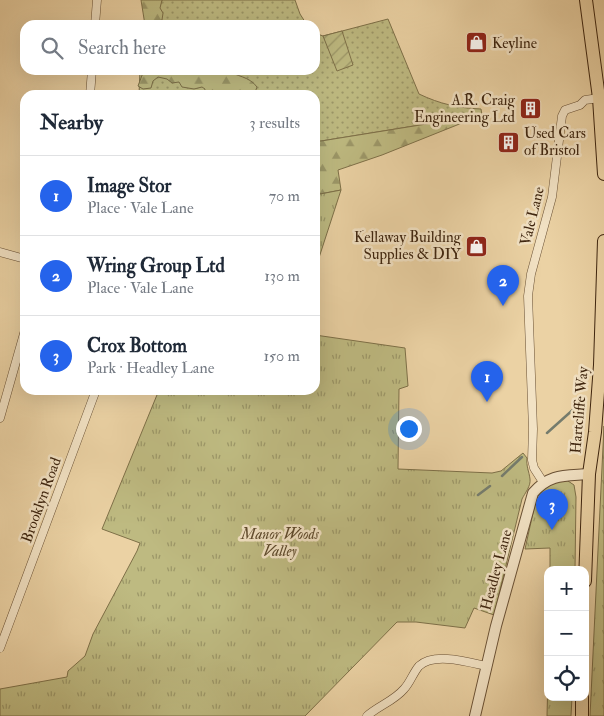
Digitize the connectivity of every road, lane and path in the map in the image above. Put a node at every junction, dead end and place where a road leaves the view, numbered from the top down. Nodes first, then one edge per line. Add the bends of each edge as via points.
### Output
1 (97, 0) edge
2 (586, 0) edge
3 (95, 20) edge
4 (92, 75) edge
5 (90, 90) edge
6 (599, 98) junction
7 (604, 174) edge
8 (604, 241) edge
9 (0, 252) edge
10 (20, 258) edge
11 (20, 348) edge
12 (94, 395) edge
13 (0, 418) edge
14 (589, 474) junction
15 (543, 482) junction
16 (586, 566) edge
17 (0, 648) edge
18 (486, 666) junction
19 (582, 701) edge
20 (366, 716) edge
21 (475, 716) edge
22 (582, 716) edge

1 - 3 street
2 - 6 highway
4 - 5 street
6 - 7 highway
6 - 15 street, Vale Lane via 565,110 562,116 552,197 531,274 528,296 534,430 532,460
8 - 14 highway, Hartcliffe Way via 600,365
9 - 10 street
11 - 13 street
12 - 17 street, Brooklyn Road
14 - 15 street via 556,476
14 - 16 highway, Hartcliffe Way
15 - 18 street, Headley Lane via 530,499
18 - 20 street via 436,658 426,661 418,666 404,689
18 - 21 street, Headley Lane
19 - 22 highway

